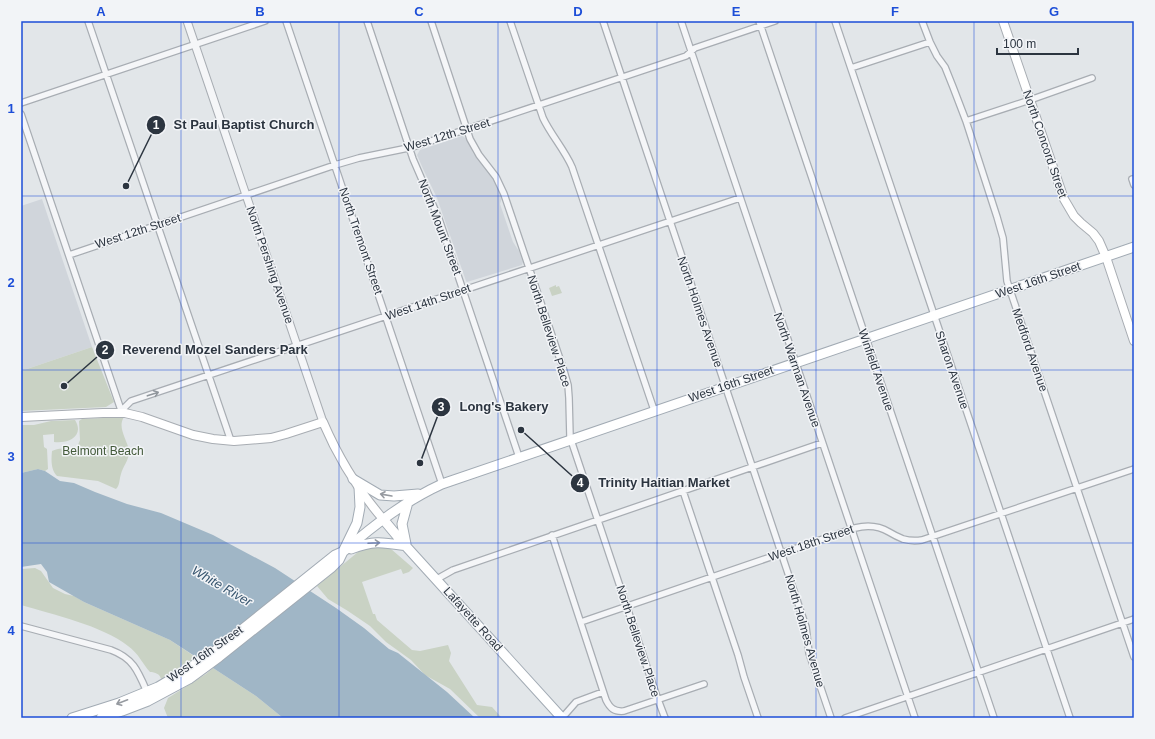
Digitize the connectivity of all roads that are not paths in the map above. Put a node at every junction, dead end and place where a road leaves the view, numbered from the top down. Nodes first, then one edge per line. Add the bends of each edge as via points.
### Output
1 (88, 21) edge
2 (187, 21) edge
3 (265, 21) edge
4 (286, 21) edge
5 (367, 21) edge
6 (431, 21) edge
7 (510, 21) edge
8 (603, 21) edge
9 (681, 21) edge
10 (775, 21) edge
11 (835, 21) edge
12 (922, 21) edge
13 (1003, 21) edge
14 (760, 23) edge
15 (930, 42) junction
16 (195, 44) junction
17 (691, 52) junction
18 (851, 68) junction
19 (106, 75) junction
20 (622, 78) junction
21 (1092, 78) dead end
22 (1030, 100) junction
23 (21, 103) edge
24 (538, 105) junction
25 (21, 114) edge
26 (966, 121) junction
27 (467, 130) junction
28 (409, 148) junction
29 (335, 165) junction
30 (1132, 179) dead end
31 (1134, 186) edge
32 (246, 195) junction
33 (740, 198) junction
34 (670, 221) junction
35 (157, 225) junction
36 (598, 245) junction
37 (1134, 247) edge
38 (68, 255) junction
39 (1106, 257) junction
40 (529, 268) junction
41 (463, 290) junction
42 (1010, 290) junction
43 (934, 315) junction
44 (386, 316) junction
45 (866, 338) junction
46 (1134, 341) edge
47 (297, 346) junction
48 (795, 363) junction
49 (208, 376) junction
50 (725, 386) junction
51 (654, 410) junction
52 (122, 413) junction
53 (21, 417) edge
54 (323, 422) junction
55 (570, 440) junction
56 (231, 441) junction
57 (822, 443) junction
58 (519, 457) junction
59 (753, 467) junction
60 (1134, 469) edge
61 (354, 479) junction
62 (442, 484) junction
63 (359, 487) junction
64 (1077, 489) junction
65 (682, 491) junction
66 (422, 494) junction
67 (408, 502) junction
68 (1001, 514) junction
69 (383, 519) junction
70 (597, 520) junction
71 (851, 530) junction
72 (552, 535) junction
73 (933, 537) junction
74 (406, 546) junction
75 (344, 552) junction
76 (782, 553) junction
77 (712, 577) junction
78 (437, 579) junction
79 (626, 606) junction
80 (1134, 619) edge
81 (581, 622) junction
82 (1123, 623) junction
83 (21, 626) edge
84 (1047, 648) junction
85 (1134, 657) edge
86 (978, 672) junction
87 (187, 675) junction
88 (704, 684) dead end
89 (147, 692) junction
90 (603, 692) junction
91 (908, 696) junction
92 (657, 700) junction
93 (72, 718) edge
94 (102, 718) edge
95 (562, 718) edge
96 (665, 718) edge
97 (758, 718) edge
98 (831, 718) edge
99 (845, 718) edge
100 (915, 718) edge
101 (994, 718) edge
102 (1070, 718) edge

1 - 19 street
2 - 16 street, North Pershing Avenue
3 - 16 street
4 - 29 street, North Tremont Street
5 - 28 street, North Mount Street
6 - 27 street, North Belleview Place
7 - 24 street
8 - 20 street, North Holmes Avenue
9 - 17 street, North Warman Avenue
10 - 14 street, West 12th Street
11 - 18 street, Sharon Avenue
12 - 15 street, Medford Avenue
13 - 22 main road, North Concord Street
14 - 17 street, West 12th Street via 695,48
14 - 45 street, Winfield Avenue
15 - 18 street
15 - 26 street, Medford Avenue via 936,56 945,67
16 - 19 street
16 - 32 street, North Pershing Avenue
17 - 20 street, West 12th Street
17 - 33 street, North Warman Avenue
18 - 43 street, Sharon Avenue
19 - 23 street
19 - 35 street
20 - 24 street, West 12th Street
20 - 34 street, North Holmes Avenue
21 - 22 street
22 - 26 street
22 - 39 main road, North Concord Street via 1066,204 1076,218 1097,237
24 - 27 street, West 12th Street
24 - 36 street via 572,167
25 - 38 street
26 - 42 street, Medford Avenue via 1002,232 1006,278
27 - 28 street, West 12th Street
27 - 40 street, North Belleview Place via 475,149 501,186
28 - 29 street, West 12th Street
28 - 41 street, North Mount Street via 435,209
29 - 32 street, West 12th Street
29 - 44 street, North Tremont Street
30 - 31 street
32 - 35 street, West 12th Street
32 - 47 street, North Pershing Avenue
33 - 34 street, West 14th Street
33 - 48 street, North Warman Avenue
34 - 36 street, West 14th Street
34 - 50 street, North Holmes Avenue
35 - 38 street, West 12th Street
35 - 49 street
36 - 40 street, West 14th Street
36 - 51 street
37 - 39 main road, West 16th Street
38 - 52 street
39 - 42 main road, West 16th Street
39 - 46 main road, North Concord Street
40 - 41 street, West 14th Street
40 - 55 street, North Belleview Place via 567,381
41 - 44 street, West 14th Street
41 - 58 street, North Mount Street
42 - 43 main road, West 16th Street
42 - 64 street, Medford Avenue
43 - 45 main road, West 16th Street
43 - 68 street, Sharon Avenue
44 - 47 street, West 14th Street
44 - 62 street, North Tremont Street
45 - 48 main road, West 16th Street
45 - 73 street, Winfield Avenue
47 - 49 street, West 14th Street
47 - 54 street, North Pershing Avenue
48 - 50 main road, West 16th Street
48 - 57 street, North Warman Avenue
52 -> 49 street, West 14th Street via 132,401
49 - 56 street
50 - 51 main road, West 16th Street
50 - 59 street, North Holmes Avenue
51 - 55 main road, West 16th Street
52 - 53 main road
52 - 56 main road via 142,417 193,435
54 - 56 main road via 271,438
54 - 61 main road, North Pershing Avenue via 339,456
55 - 58 main road, West 16th Street
55 - 70 street, North Belleview Place
57 - 59 street
57 - 71 street, North Warman Avenue
58 - 62 main road, West 16th Street
59 - 65 street
59 - 76 street, North Holmes Avenue
60 - 64 street, West 18th Street
61 - 63 main road, North Pershing Avenue
66 -> 61 main road via 380,495
62 - 66 main road, West 16th Street
63 - 69 main road, North Pershing Avenue
63 - 75 main road via 360,507 357,523
64 - 68 street, West 18th Street
64 - 82 street, Medford Avenue
65 - 70 street
65 - 77 street
66 - 67 main road, West 16th Street
67 - 69 main road, West 16th Street
67 - 74 main road via 402,524
68 - 73 street, West 18th Street
68 - 84 street, Sharon Avenue
69 - 74 main road, Lafayette Road
69 - 75 main road, West 16th Street
70 - 72 street
70 - 79 street, North Belleview Place
71 - 73 street, West 18th Street via 860,526 872,526 912,541
71 - 76 street, West 18th Street
71 - 91 street, North Warman Avenue
72 - 78 street via 453,570
72 - 81 street
73 - 86 street, Winfield Avenue
75 -> 74 main road via 375,542
74 - 78 main road, Lafayette Road
75 - 87 main road, West 16th Street via 339,560 328,565 225,652
76 - 77 street, West 18th Street
76 - 98 street, North Holmes Avenue via 806,627 809,653
77 - 79 street, West 18th Street
77 - 97 street
78 - 95 main road, Lafayette Road
79 - 81 street, West 18th Street
79 - 92 street, North Belleview Place
80 - 82 street
81 - 90 street
82 - 84 street
82 - 85 street, Medford Avenue
83 - 89 street via 120,654 136,668
84 - 86 street
84 - 102 street, Sharon Avenue
86 - 91 street
86 - 101 street, Winfield Avenue
87 - 89 main road, West 16th Street
87 - 94 main road, West 16th Street via 148,701
88 - 92 street
89 -> 93 main road, West 16th Street
90 - 92 street via 614,710 624,711
90 - 95 street via 576,702
91 - 99 street
91 - 100 street, North Warman Avenue
92 - 96 street, North Belleview Place

